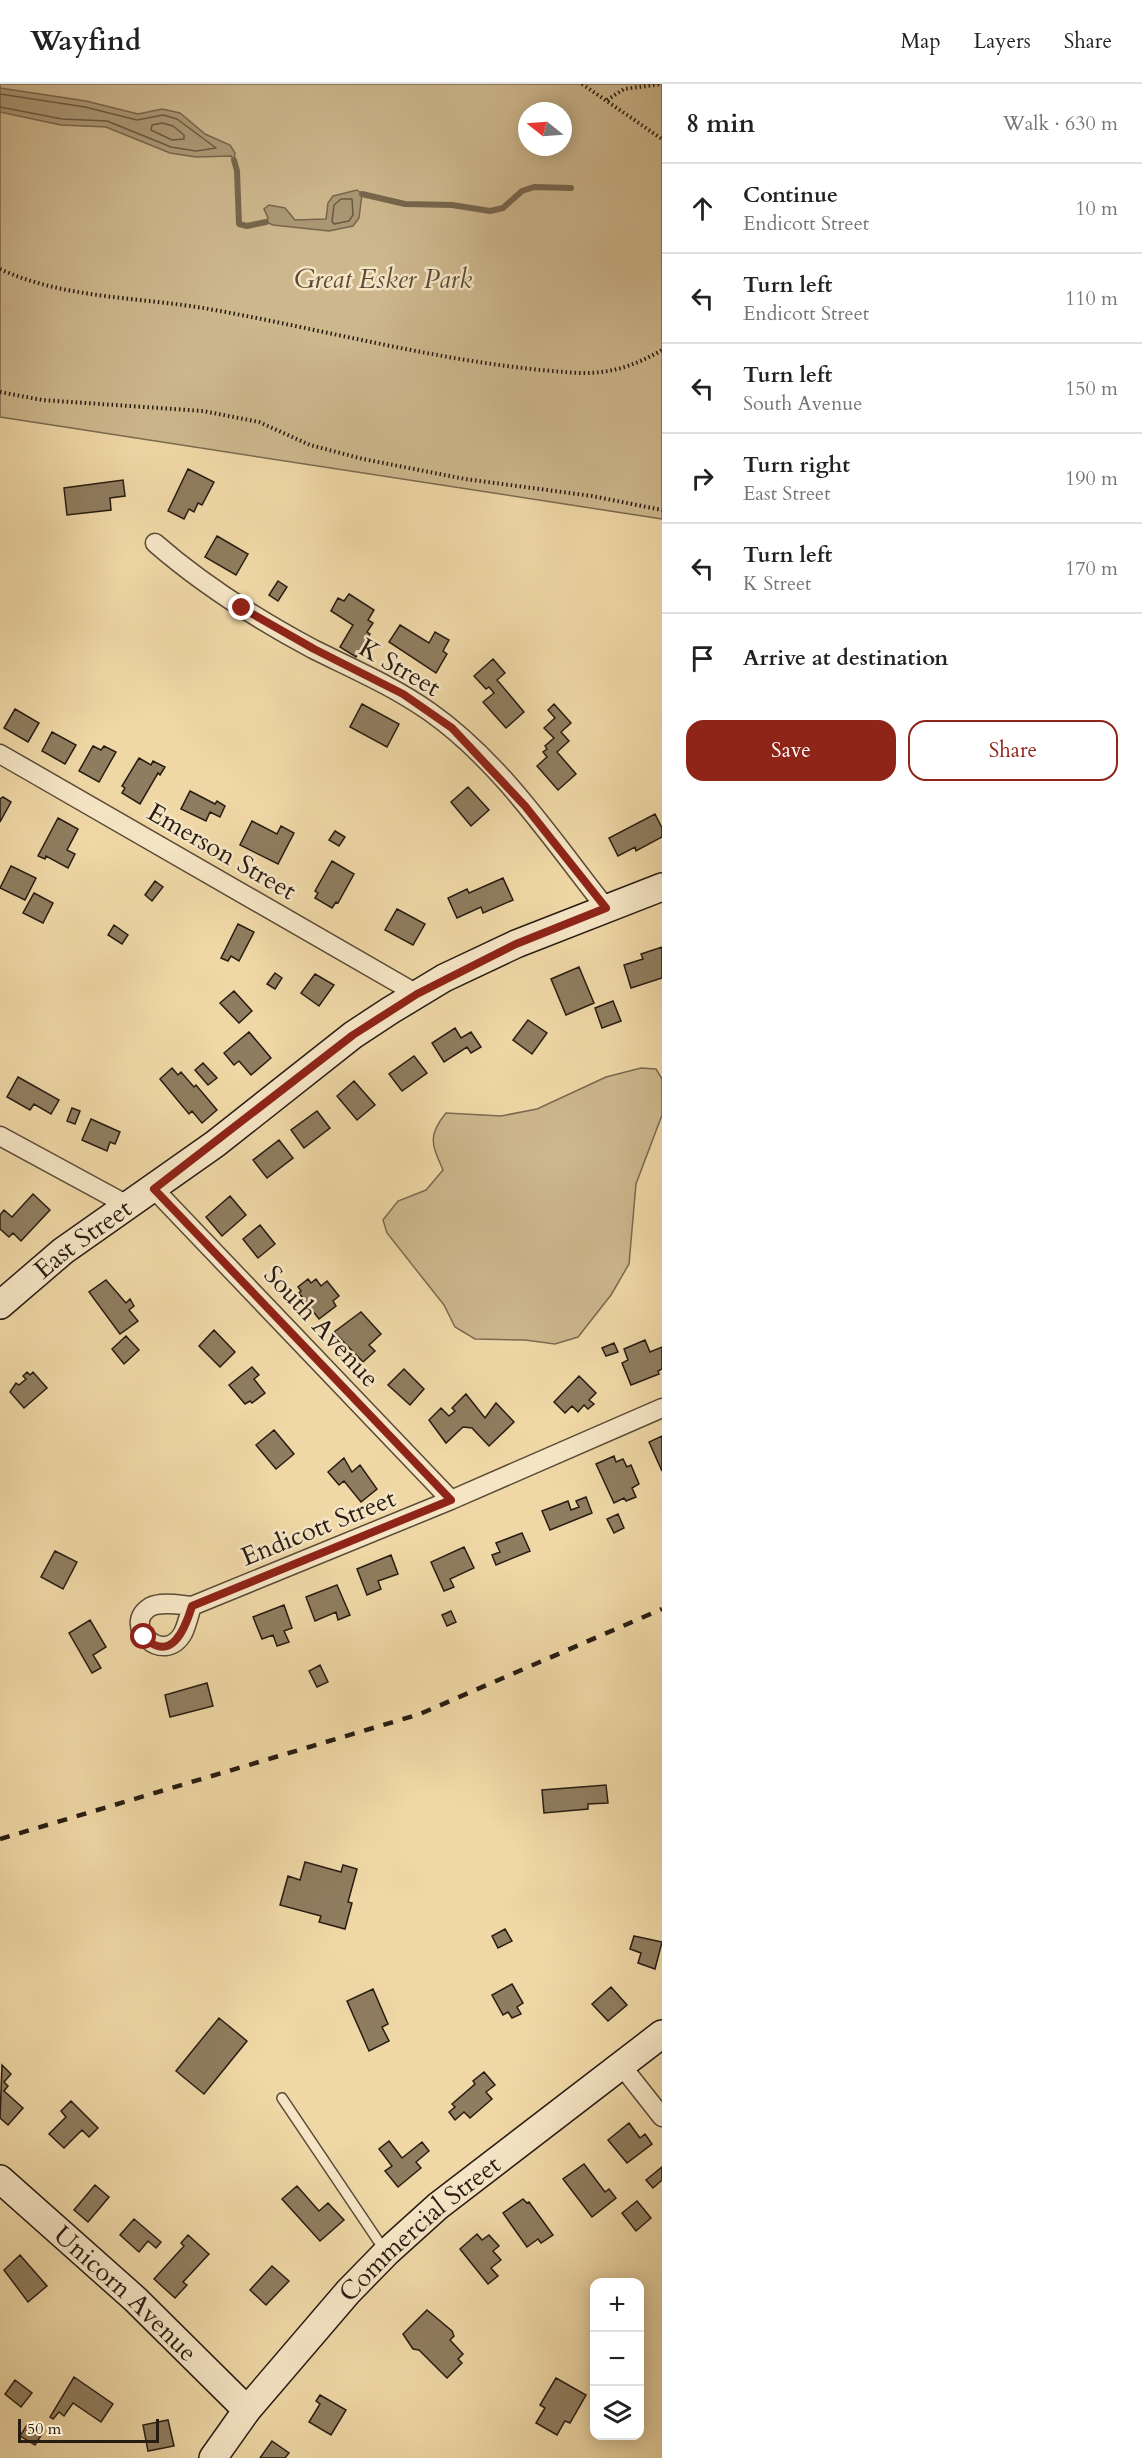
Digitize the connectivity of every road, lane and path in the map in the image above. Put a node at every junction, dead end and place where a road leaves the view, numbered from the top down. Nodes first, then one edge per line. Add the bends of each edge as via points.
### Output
1 (582, 84) edge
2 (662, 84) edge
3 (606, 100) junction
4 (662, 139) edge
5 (0, 269) edge
6 (662, 350) edge
7 (0, 392) edge
8 (662, 510) edge
9 (155, 543) dead end
10 (0, 754) edge
11 (662, 887) edge
12 (606, 908) junction
13 (417, 994) junction
14 (0, 1136) edge
15 (154, 1189) junction
16 (129, 1206) junction
17 (0, 1305) edge
18 (662, 1408) edge
19 (451, 1500) junction
20 (192, 1606) dead end
21 (662, 2034) edge
22 (621, 2065) junction
23 (282, 2098) dead end
24 (662, 2116) edge
25 (0, 2179) edge
26 (387, 2253) junction
27 (247, 2409) junction
28 (213, 2458) edge

1 - 3 path
2 - 3 path via 624,89
3 - 4 path
5 - 6 path via 56,288 190,306 378,345 504,365 609,372 633,366
7 - 8 path via 42,400 203,411 259,422 310,445 363,459
9 - 12 street, K Street via 191,574 242,608 403,694 452,728 525,806
10 - 13 street, Emerson Street
11 - 12 street, East Street
12 - 13 street, East Street via 516,944
13 - 15 street, East Street via 353,1035
14 - 16 street
15 - 16 street, East Street
15 - 19 street, South Avenue
16 - 17 street, East Street via 63,1251
18 - 19 street, Endicott Street
19 - 20 street, Endicott Street
21 - 22 street, Commercial Street
22 - 24 street
22 - 26 street, Commercial Street via 438,2206
23 - 26 lane
25 - 27 street, Unicorn Avenue via 135,2299
26 - 27 street, Commercial Street
27 - 28 street, Commercial Street

